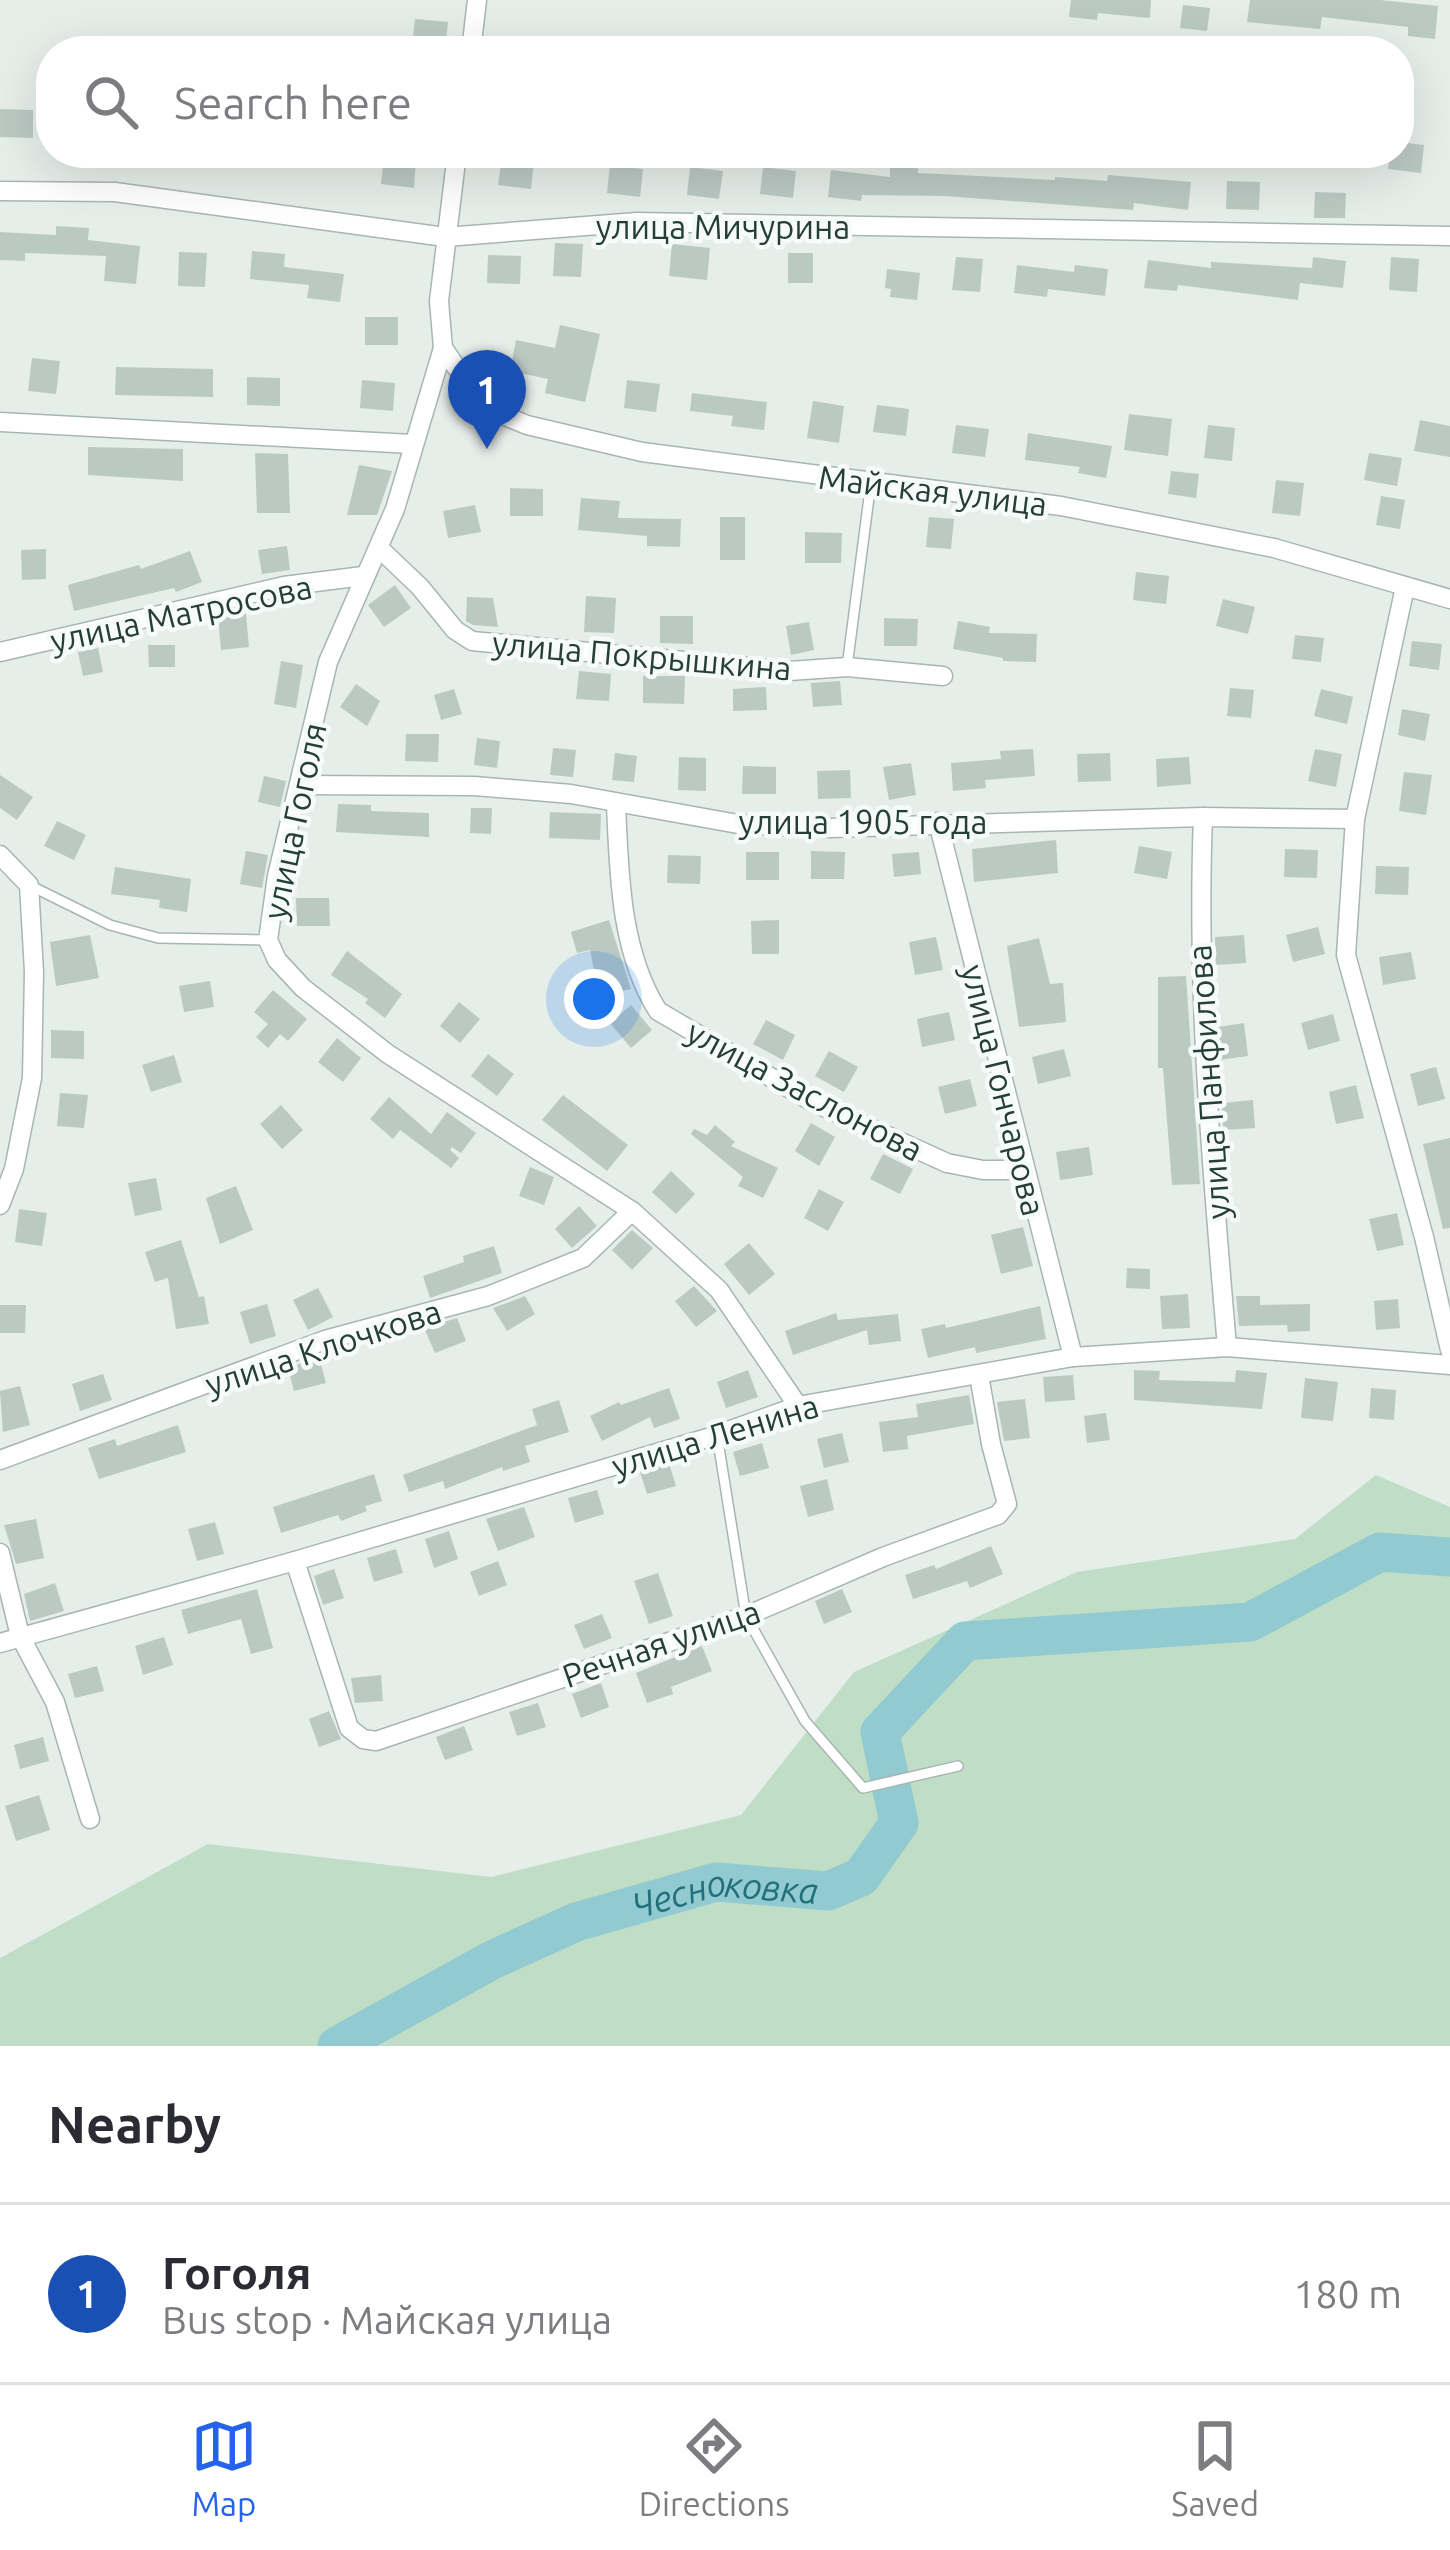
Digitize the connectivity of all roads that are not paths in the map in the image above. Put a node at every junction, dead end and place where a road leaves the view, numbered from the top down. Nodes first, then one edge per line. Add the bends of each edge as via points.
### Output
1 (476, 0) edge
2 (472, 36) edge
3 (455, 168) edge
4 (0, 191) edge
5 (1450, 236) edge
6 (445, 237) junction
7 (442, 348) junction
8 (0, 422) edge
9 (412, 444) junction
10 (871, 482) junction
11 (379, 548) junction
12 (362, 577) junction
13 (1405, 587) junction
14 (1450, 599) edge
15 (0, 652) edge
16 (847, 667) junction
17 (944, 676) dead end
18 (301, 785) junction
19 (616, 805) junction
20 (1203, 817) junction
21 (1355, 819) junction
22 (938, 822) junction
23 (4, 865) edge
24 (28, 885) junction
25 (268, 940) junction
26 (1024, 1170) junction
27 (0, 1205) edge
28 (632, 1210) junction
29 (1227, 1347) junction
30 (1450, 1350) edge
31 (1072, 1358) junction
32 (1450, 1365) edge
33 (979, 1375) junction
34 (798, 1406) junction
35 (717, 1435) junction
36 (0, 1460) edge
37 (0, 1552) edge
38 (295, 1561) junction
39 (746, 1616) junction
40 (10, 1640) edge
41 (958, 1766) dead end
42 (90, 1819) dead end

1 - 2 street
3 - 6 street, улица Гоголя
4 - 6 street, улица Мичурина via 115,192
5 - 6 street, улица Мичурина via 637,222
6 - 7 street, улица Гоголя
7 - 9 street, улица Гоголя
7 - 10 street, Майская улица via 484,407 527,425 642,452
8 - 9 street
9 - 11 street, улица Гоголя
10 - 13 street, Майская улица via 1061,506 1274,548
10 - 16 lane
11 - 12 street, улица Гоголя
11 - 16 street, улица Покрышкина via 472,641 789,670
12 - 15 street, улица Матросова via 284,586
12 - 18 street, улица Гоголя via 328,662
13 - 14 street, Майская улица
13 - 21 street
16 - 17 street, улица Покрышкина
18 - 19 street, улица 1905 года via 474,786
18 - 25 street, улица Гоголя
19 - 22 street, улица 1905 года via 738,824
19 - 26 street, улица Заслонова via 621,893 643,987 658,1011 811,1101 947,1163
20 - 21 street, улица 1905 года
20 - 22 street, улица 1905 года
20 - 29 street, улица Панфилова via 1204,1075
21 - 30 street via 1346,955
22 - 26 street, улица Гончарова
23 - 24 street
24 - 25 lane via 110,925 158,938
24 - 27 street via 32,1078
25 - 28 street, улица Гоголя via 303,988 388,1054
26 - 31 street, улица Гончарова
28 - 34 street, улица Гоголя via 719,1290
28 - 36 street, улица Клочкова via 583,1258 526,1281 325,1340
29 - 31 street, улица Ленина
29 - 32 street, улица Ленина
31 - 33 street, улица Ленина
33 - 34 street, улица Ленина
33 - 39 street, Речная улица via 1007,1504 998,1515
34 - 35 street, улица Ленина
35 - 38 street, улица Ленина
35 - 39 lane
37 - 40 street
38 - 39 street, Речная улица via 349,1728 376,1741
38 - 40 street, улица Ленина
39 - 41 lane via 805,1721 863,1788
40 - 42 street via 55,1702

